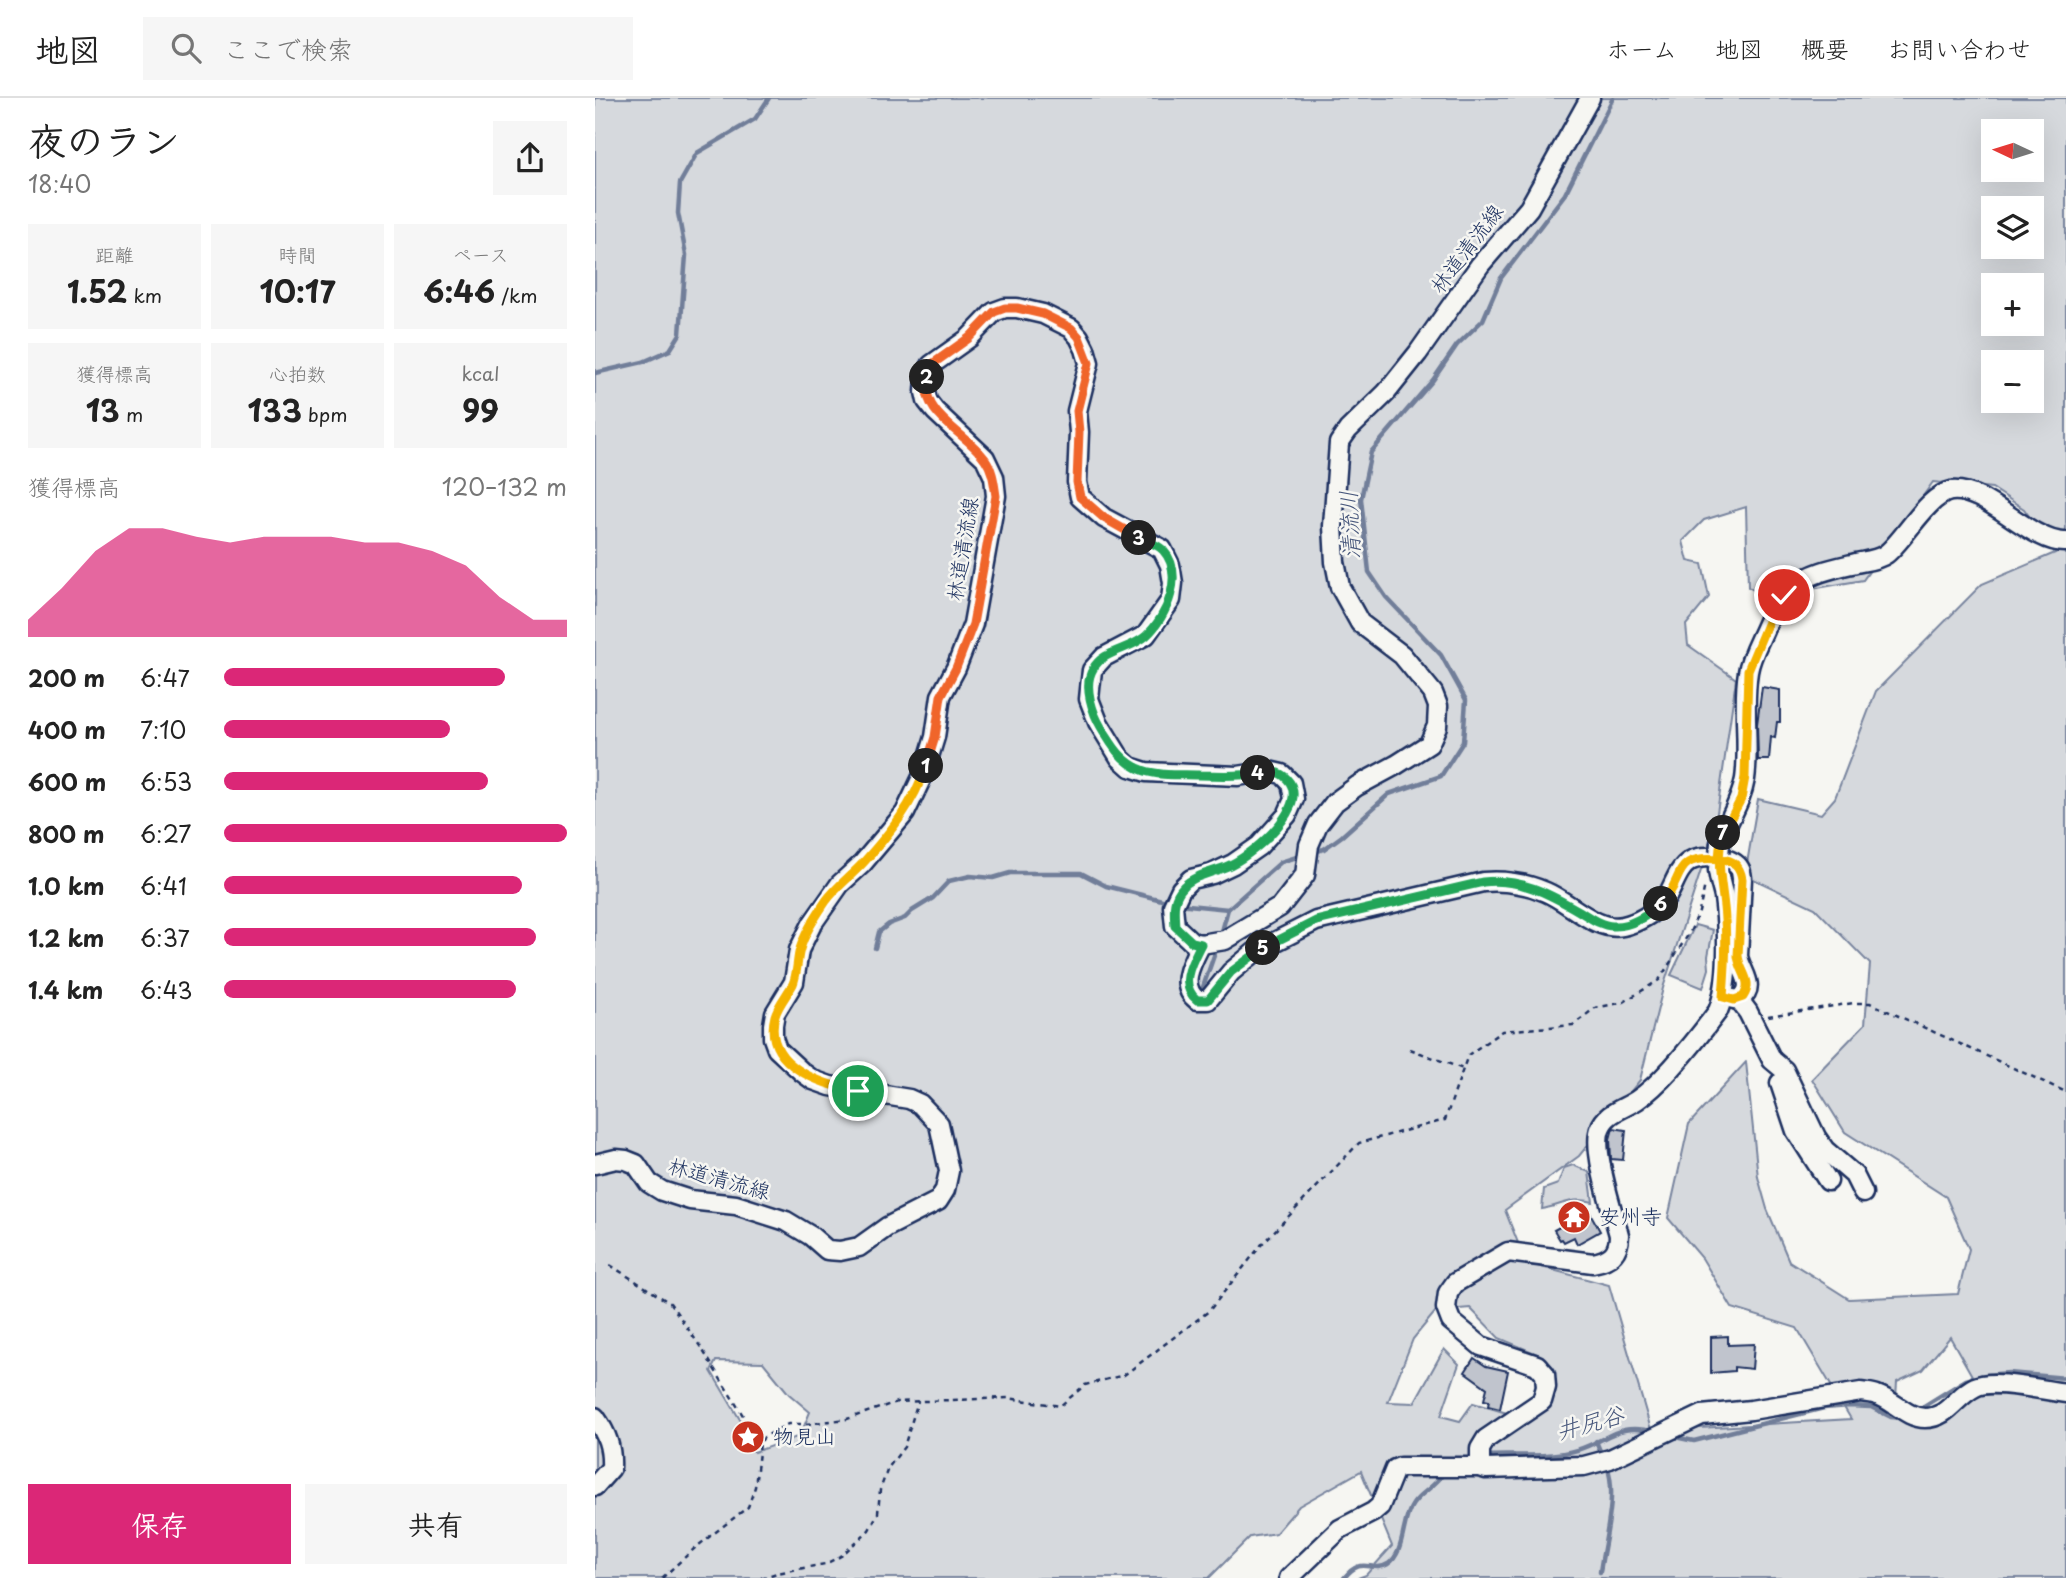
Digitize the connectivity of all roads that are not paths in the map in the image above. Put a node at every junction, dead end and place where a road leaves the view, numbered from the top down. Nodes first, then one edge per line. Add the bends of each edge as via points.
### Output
1 (1590, 98) edge
2 (2066, 542) edge
3 (1201, 944) junction
4 (1737, 1003) junction
5 (1772, 1060) junction
6 (595, 1164) edge
7 (1828, 1181) dead end
8 (1863, 1193) dead end
9 (2066, 1394) edge
10 (595, 1417) edge
11 (1481, 1467) junction
12 (595, 1486) edge
13 (1290, 1578) edge

1 - 3 street, 林道清流線 via 1528,208 1394,383 1339,443 1333,526 1340,587 1360,623 1402,655 1433,692 1437,726 1429,744 1335,802 1309,845 1305,875 1280,907 1225,940
2 - 4 street, bridge via 2050,539 1972,495 1950,492 1922,513 1886,554 1810,576 1784,595 1748,670 1745,777 1741,799 1720,843 1719,874
3 - 4 street via 1186,982 1189,994 1208,1000 1255,952 1316,921 1503,880 1548,893 1610,927 1623,926 1664,901 1692,859 1727,859 1740,869 1742,879 1738,956 1749,987
3 - 6 street, 林道清流線 via 1175,926 1174,902 1191,879 1233,864 1259,846 1287,815 1294,799 1291,783 1282,774 1269,771 1238,776 1146,772 1120,758 1098,722 1089,699 1092,670 1104,657 1146,635 1171,600 1170,565 1162,549 1104,518 1080,497 1077,411 1089,363 1079,337 1043,314 1005,308 994,312 969,338 931,365 926,379 927,401 985,458 994,477 996,496 973,624 941,696 935,737 905,813 840,884 812,924 799,950 794,982 773,1025 778,1049 813,1080 921,1104 939,1124 949,1171 945,1190 938,1200 859,1247 840,1251 827,1250 786,1221 736,1205 690,1200 662,1191 627,1160
4 - 5 street
4 - 11 street via 1712,1019 1657,1083 1614,1111 1600,1129 1598,1150 1619,1236 1613,1255 1593,1263 1508,1252 1455,1283 1448,1293 1446,1308 1451,1321 1481,1346 1537,1365 1545,1374 1542,1401 1486,1439 1480,1449
5 - 7 street via 1796,1131
5 - 8 street via 1784,1070 1825,1150 1854,1175
9 - 11 street via 1976,1385 1946,1412 1922,1418 1878,1395 1861,1392 1702,1415 1610,1459 1584,1466
10 - 12 street via 608,1435 612,1452 611,1468
11 - 13 street via 1395,1469 1380,1506 1341,1529

